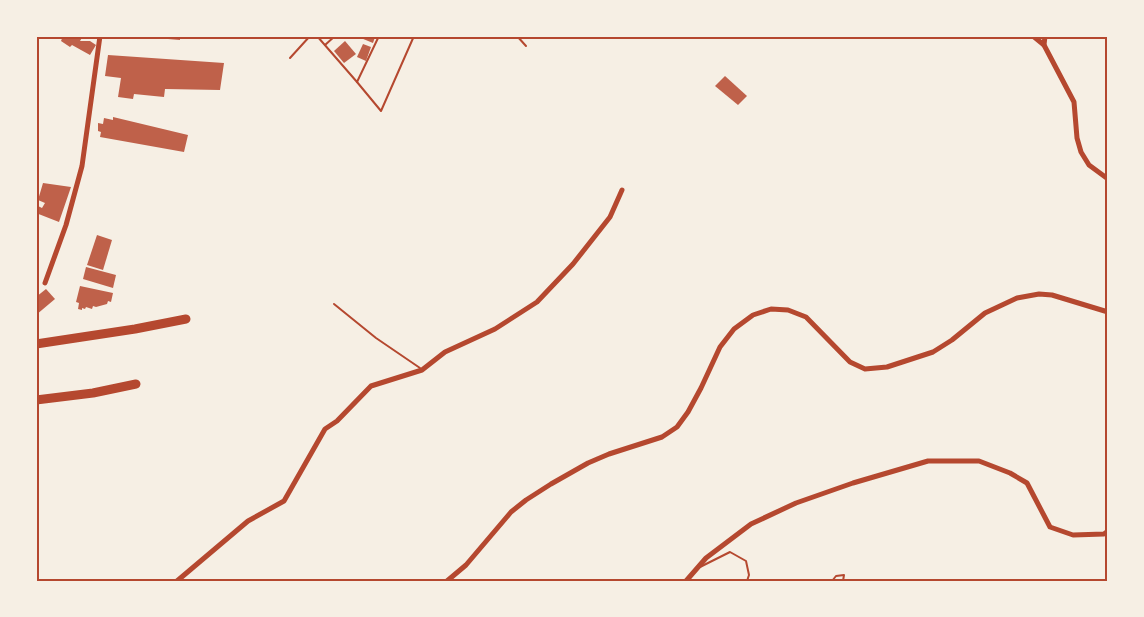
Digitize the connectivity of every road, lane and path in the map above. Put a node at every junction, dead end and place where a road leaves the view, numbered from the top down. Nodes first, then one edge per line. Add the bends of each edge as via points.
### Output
1 (100, 36) edge
2 (310, 36) edge
3 (317, 36) edge
4 (335, 36) edge
5 (379, 36) edge
6 (414, 36) edge
7 (517, 36) edge
8 (1033, 36) edge
9 (1045, 36) edge
10 (325, 45) junction
11 (526, 45) dead end
12 (1044, 45) junction
13 (291, 58) dead end
14 (357, 82) junction
15 (1108, 179) edge
16 (622, 190) dead end
17 (45, 283) dead end
18 (334, 304) dead end
19 (1108, 312) edge
20 (186, 319) dead end
21 (36, 344) edge
22 (422, 370) junction
23 (136, 384) dead end
24 (36, 400) edge
25 (1108, 531) edge
26 (697, 569) junction
27 (177, 581) edge
28 (447, 581) edge
29 (686, 581) edge
30 (747, 581) edge
31 (832, 581) edge
32 (843, 581) edge

1 - 17 street via 82,166
2 - 13 lane
3 - 10 lane
4 - 10 lane
5 - 14 lane
6 - 14 lane via 381,111
7 - 11 lane
8 - 12 street
9 - 12 street
10 - 14 lane
12 - 15 street via 1074,102 1082,152 1089,165
16 - 22 street via 610,217 537,302 495,329 446,352
18 - 22 lane
19 - 28 street via 1052,295 1017,298 986,313 933,352 887,367 864,369 850,362 806,317 771,309 753,315 734,329 720,347 677,427 662,437 588,463 526,500
20 - 21 highway
22 - 27 street via 371,386 326,429 284,501 248,521
23 - 24 highway
25 - 26 street via 1072,534 1050,527 1027,483 1011,473 979,461 928,462 796,503 751,524
26 - 29 street
26 - 30 lane via 730,552 746,561
31 - 32 lane via 844,575

